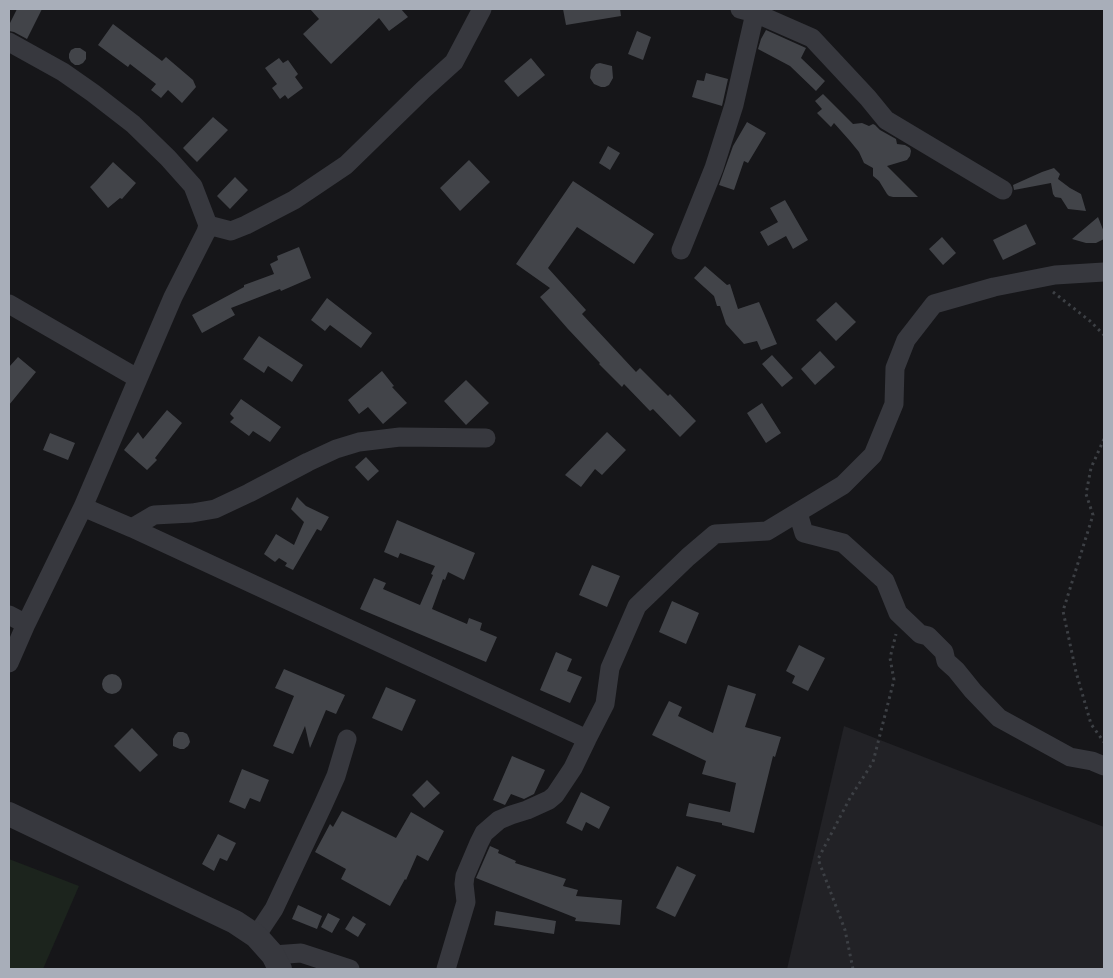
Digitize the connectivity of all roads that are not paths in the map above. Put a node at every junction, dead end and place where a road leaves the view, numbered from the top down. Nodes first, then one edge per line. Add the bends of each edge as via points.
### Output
1 (482, 9) edge
2 (747, 11) edge
3 (9, 42) edge
4 (1003, 190) dead end
5 (208, 225) junction
6 (681, 250) dead end
7 (1104, 272) edge
8 (9, 304) edge
9 (137, 378) junction
10 (486, 438) dead end
11 (83, 507) junction
12 (798, 513) junction
13 (132, 528) junction
14 (9, 615) edge
15 (26, 624) junction
16 (9, 663) edge
17 (587, 738) junction
18 (347, 739) dead end
19 (1104, 766) edge
20 (9, 814) edge
21 (256, 936) junction
22 (277, 962) edge
23 (350, 969) edge
24 (446, 969) edge

1 - 5 street via 454,62 346,165 294,200 246,225 231,231
2 - 4 street via 812,38 886,120
2 - 6 street via 734,106 714,168
3 - 5 street via 62,72 133,124 193,186
5 - 9 street
7 - 12 street via 1055,275 994,287 934,304 906,340 895,368 894,404 873,455 843,485
8 - 9 street
9 - 11 street
10 - 13 street via 400,437 358,442 308,462 215,509 154,515
11 - 13 street
11 - 15 street
12 - 17 street via 767,531 715,534 637,606 610,668 606,704
12 - 19 street via 804,533 843,543 885,581 901,616 944,652 946,662 999,718 1070,757 1092,760
13 - 17 street
14 - 15 street
15 - 16 street
17 - 24 street via 555,795 499,820 484,833 465,876 466,902
18 - 21 street via 323,805 274,909
20 - 21 street via 235,922
21 - 22 street
22 - 23 street via 301,954

